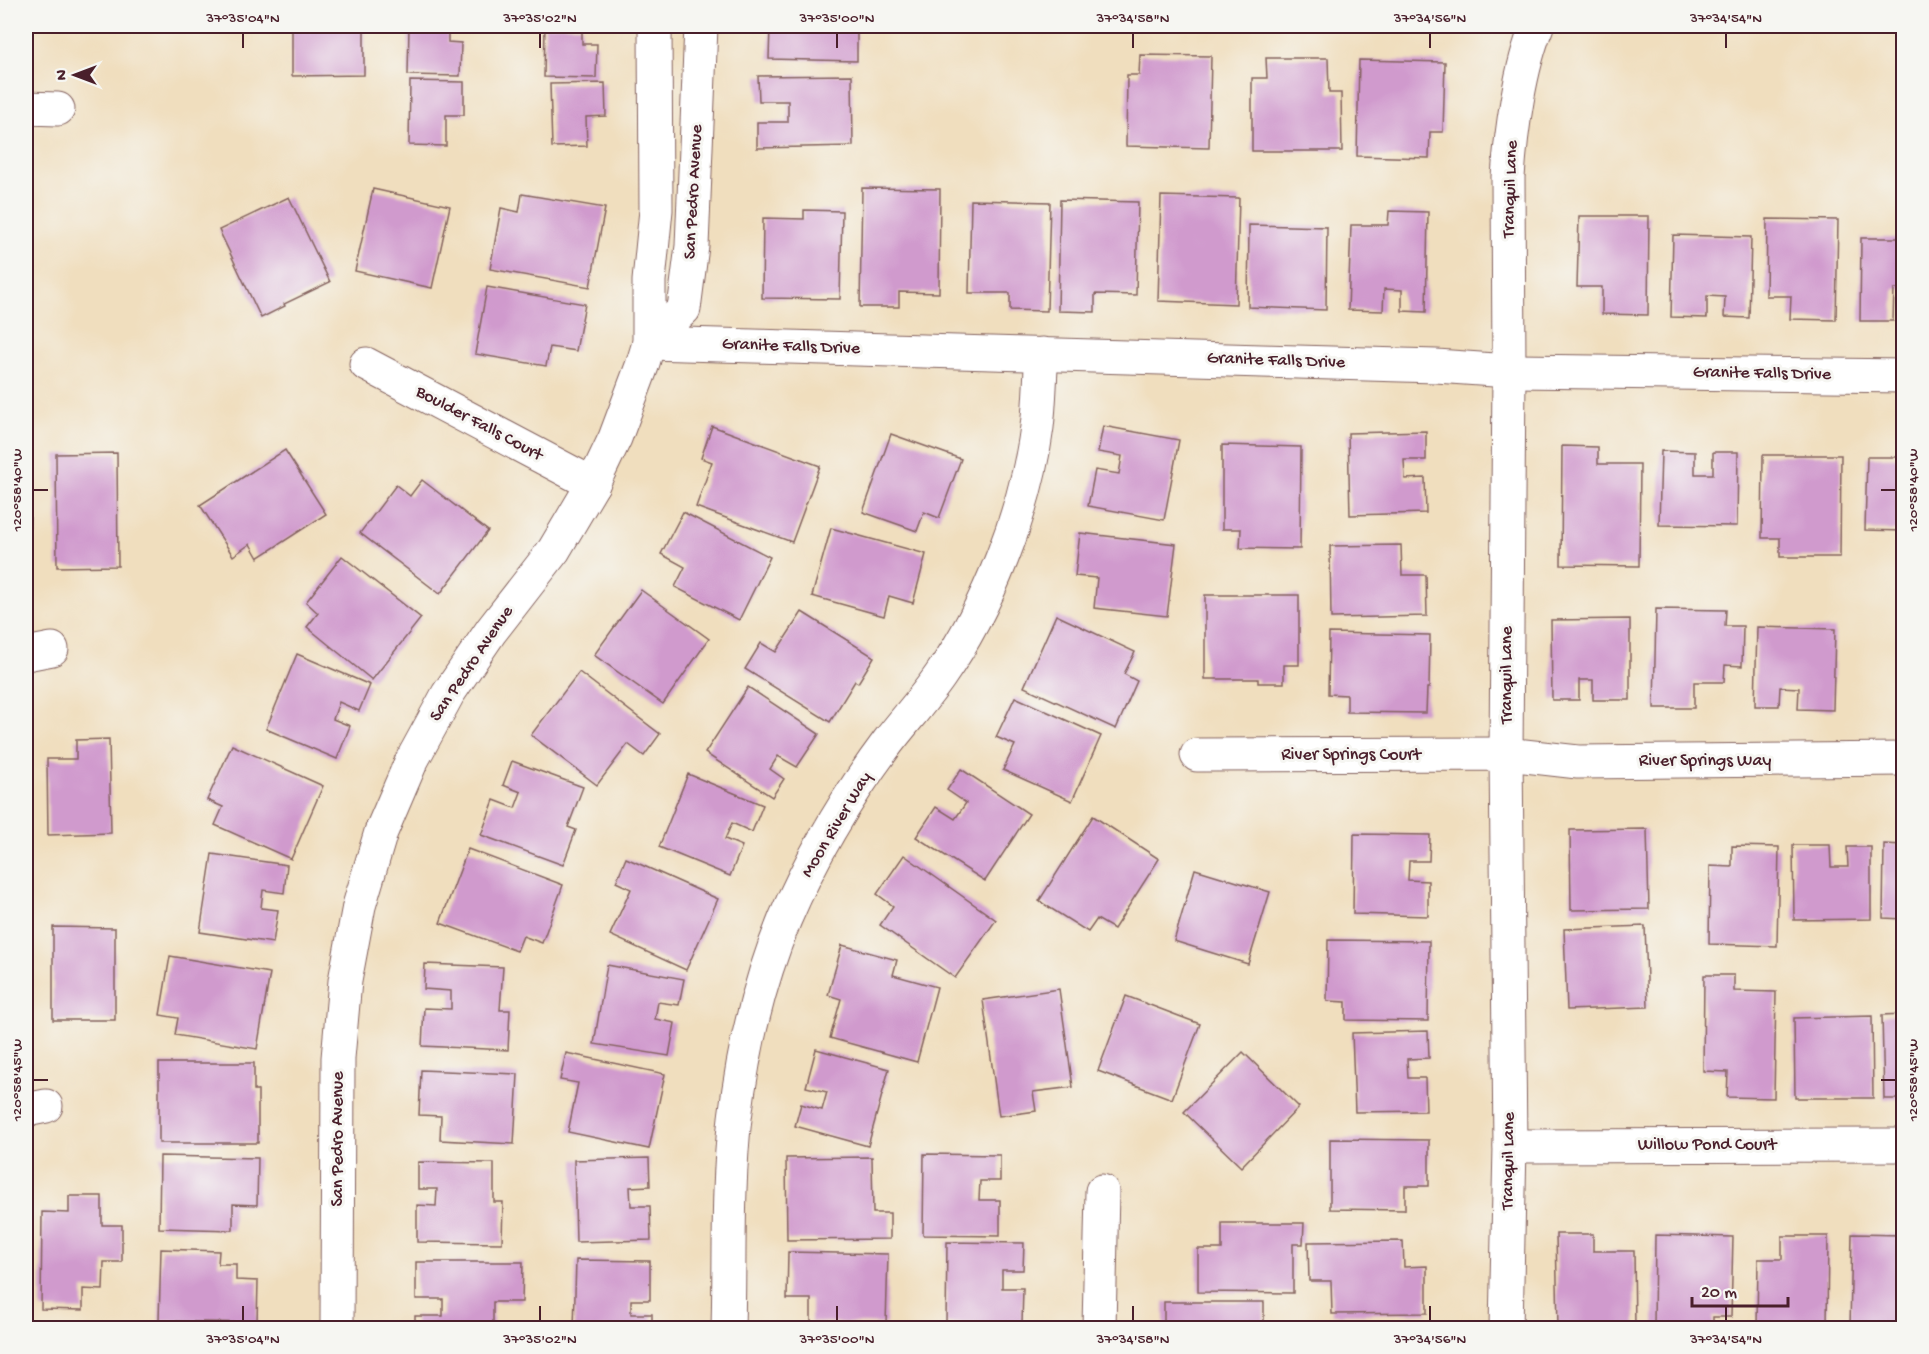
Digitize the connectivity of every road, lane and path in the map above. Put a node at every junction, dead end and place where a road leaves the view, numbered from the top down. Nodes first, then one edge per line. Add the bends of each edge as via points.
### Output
1 (655, 26) edge
2 (701, 26) edge
3 (1537, 26) edge
4 (26, 108) edge
5 (58, 109) dead end
6 (650, 343) junction
7 (1042, 354) junction
8 (366, 364) dead end
9 (1509, 371) junction
10 (1904, 376) edge
11 (593, 484) junction
12 (1506, 754) junction
13 (1197, 755) dead end
14 (1904, 759) edge
15 (1904, 1145) edge
16 (1510, 1146) junction
17 (1102, 1191) dead end
18 (337, 1329) edge
19 (729, 1329) edge
20 (1099, 1329) edge
21 (1506, 1329) edge

1 - 6 street, San Pedro Avenue via 656,210
2 - 6 street, San Pedro Avenue via 692,246 684,309
3 - 9 street, Tranquil Lane via 1528,48 1509,151
4 - 5 street
6 - 7 street, Granite Falls Drive
6 - 11 street, San Pedro Avenue via 615,438
7 - 9 street, Granite Falls Drive
7 - 19 street, Moon River Way via 1036,429 1019,509 999,567 973,622 941,675 843,806 818,850 785,920 759,992 735,1118
8 - 11 street, Boulder Falls Court
9 - 10 street, Granite Falls Drive
9 - 12 street, Tranquil Lane
11 - 18 street, San Pedro Avenue via 554,550 448,694 411,762 381,832 359,906 345,981 338,1058
12 - 13 street, River Springs Court
12 - 14 street, River Springs Way via 1578,762
12 - 16 street, Tranquil Lane
15 - 16 street, Willow Pond Court
16 - 21 street, Tranquil Lane
17 - 20 street

